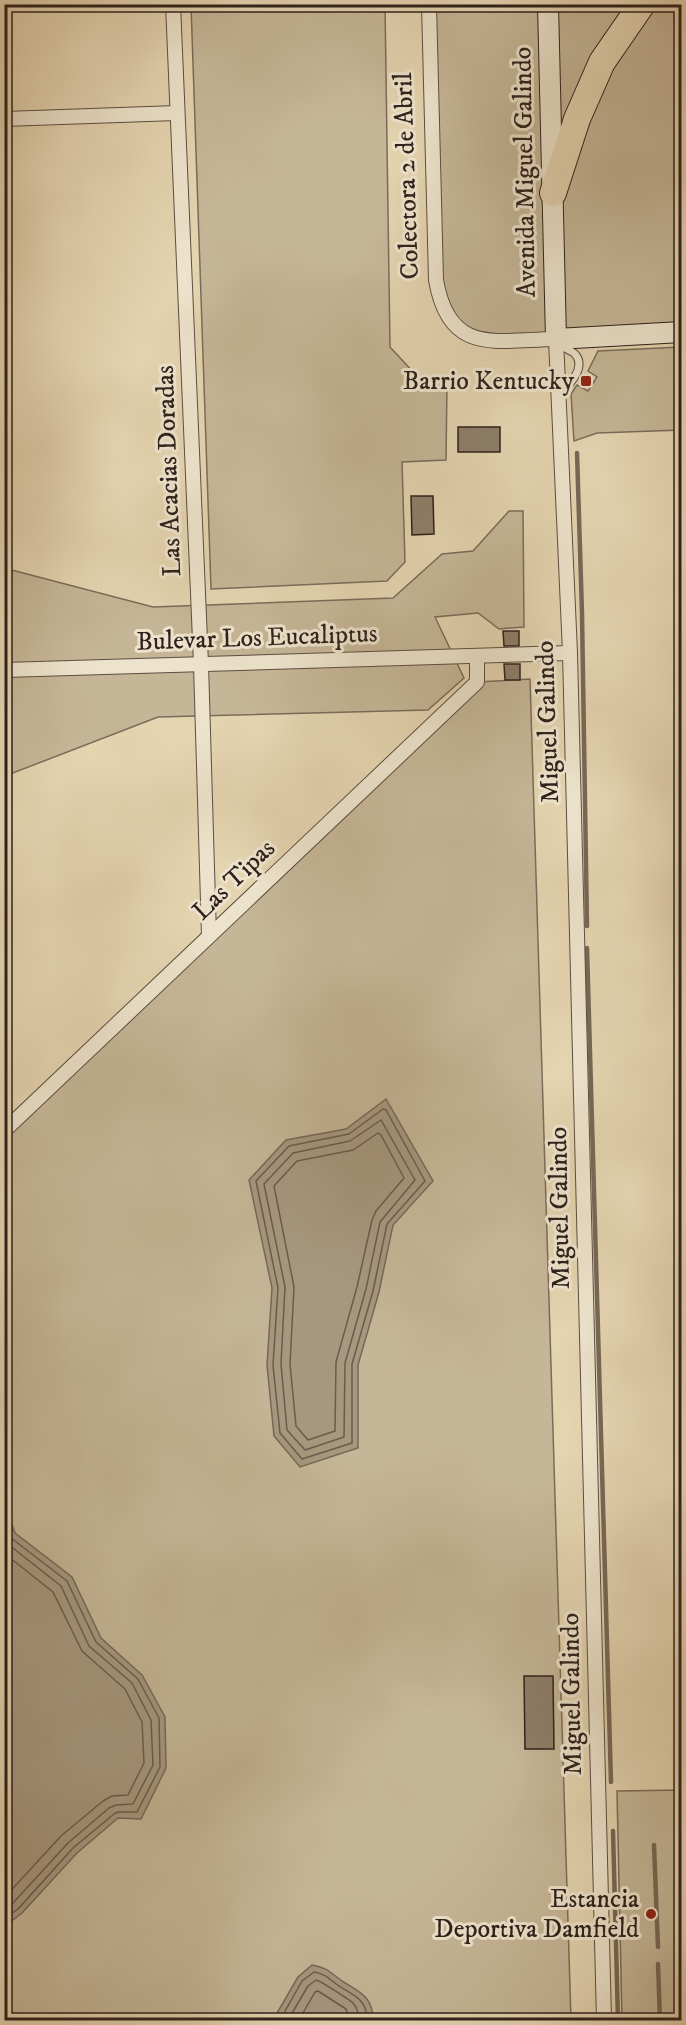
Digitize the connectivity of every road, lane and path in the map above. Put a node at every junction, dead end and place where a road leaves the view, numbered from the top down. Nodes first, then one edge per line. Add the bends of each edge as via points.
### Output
1 (173, 4) edge
2 (429, 4) edge
3 (548, 4) edge
4 (642, 4) edge
5 (177, 113) junction
6 (4, 119) edge
7 (553, 193) junction
8 (681, 332) edge
9 (556, 339) junction
10 (559, 394) junction
11 (570, 653) junction
12 (477, 656) junction
13 (201, 664) junction
14 (4, 670) edge
15 (209, 936) junction
16 (4, 1131) edge
17 (604, 2020) edge

1 - 5 street, Las Acacias Doradas
2 - 9 street, Colectora 2 de Abril via 439,299 458,330 473,338
3 - 7 main road, Avenida Miguel Galindo
4 - 7 highway via 602,62 577,119
5 - 6 street
5 - 13 street, Las Acacias Doradas
7 - 9 main road, Avenida Miguel Galindo
8 - 9 main road, Colectora 2 de Abril
9 - 10 street, Miguel Galindo
9 - 10 lane via 580,361 576,374
10 - 11 street, Miguel Galindo
11 - 12 street, Bulevar Los Eucaliptus
11 - 17 street, Miguel Galindo
12 - 13 street, Bulevar Los Eucaliptus
12 - 15 street, Las Tipas via 477,682
13 - 14 street, Bulevar Los Eucaliptus
13 - 15 street, Las Acacias Doradas
15 - 16 street, Las Tipas

